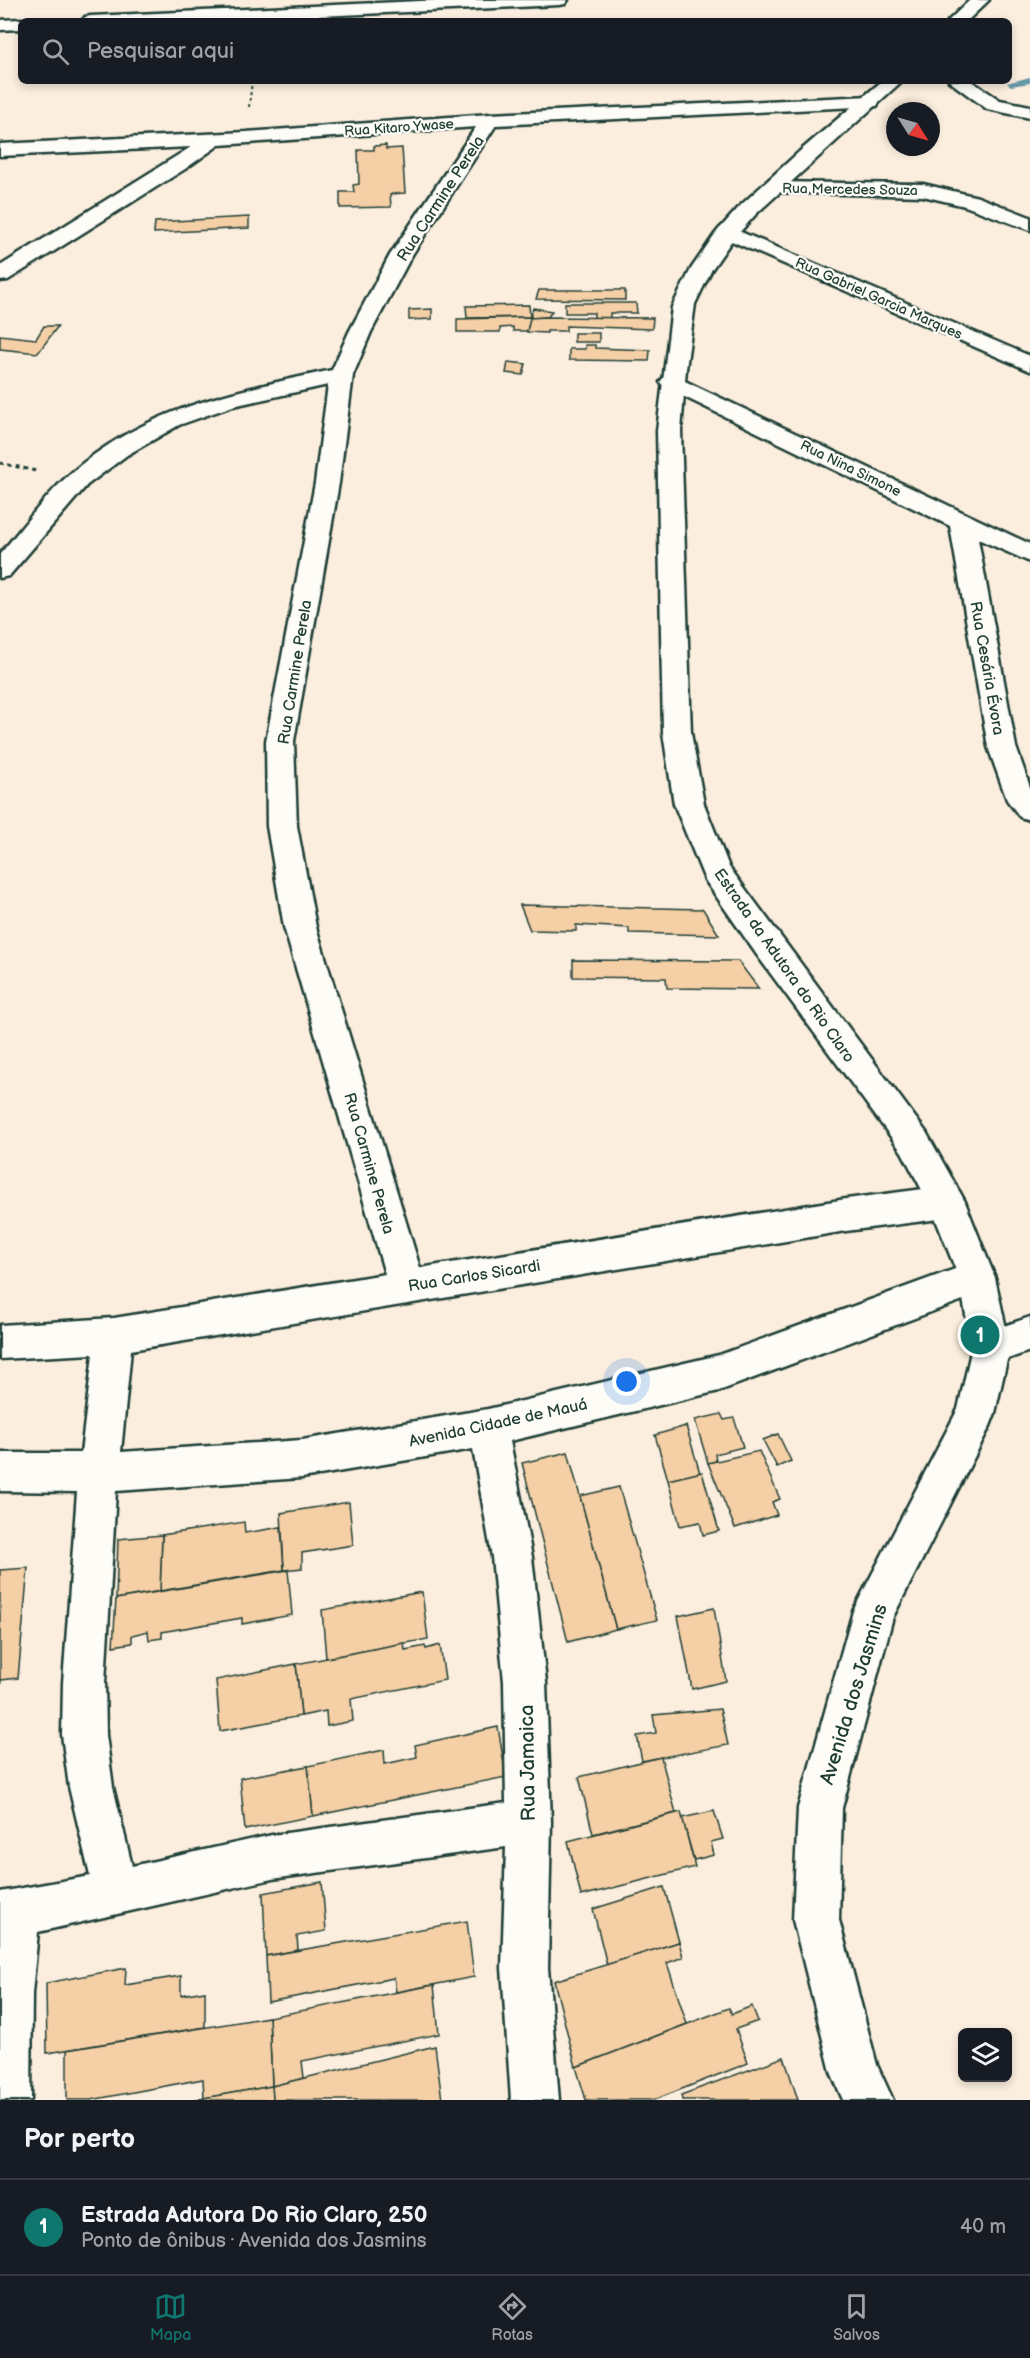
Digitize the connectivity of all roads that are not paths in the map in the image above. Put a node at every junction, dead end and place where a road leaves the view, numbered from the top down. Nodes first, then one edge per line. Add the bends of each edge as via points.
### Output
1 (559, 0) edge
2 (980, 0) edge
3 (158, 18) edge
4 (960, 18) edge
5 (18, 24) edge
6 (0, 25) edge
7 (890, 84) edge
8 (962, 84) edge
9 (870, 102) junction
10 (1030, 112) edge
11 (490, 120) junction
12 (215, 139) junction
13 (0, 150) edge
14 (772, 188) junction
15 (1030, 224) edge
16 (727, 232) junction
17 (0, 274) edge
18 (1030, 364) edge
19 (341, 375) junction
20 (672, 382) junction
21 (963, 521) junction
22 (1030, 554) edge
23 (0, 570) edge
24 (1030, 809) edge
25 (947, 1202) junction
26 (977, 1278) junction
27 (407, 1286) junction
28 (1030, 1334) edge
29 (114, 1335) junction
30 (0, 1342) edge
31 (991, 1347) junction
32 (488, 1428) junction
33 (0, 1472) edge
34 (100, 1473) junction
35 (529, 1822) junction
36 (116, 1892) junction
37 (8, 1914) edge
38 (7, 2100) edge
39 (535, 2100) edge
40 (869, 2100) edge

1 - 3 street
2 - 4 street
5 - 6 street
7 - 9 street, Estrada da Adutora do Rio Claro
8 - 10 street via 994,105
9 - 11 street, Rua Kitaro Ywase
9 - 14 street, Estrada da Adutora do Rio Claro
11 - 12 street, Rua Kitaro Ywase
11 - 19 street, Rua Carmine Perela via 401,255
12 - 13 street, Rua Kitaro Ywase
12 - 17 street
14 - 15 street, Rua Mercedes Souza via 922,190 971,201
14 - 16 street, Estrada da Adutora do Rio Claro
16 - 18 street, Rua Gabriel Garcia Marques
16 - 20 street, Estrada da Adutora do Rio Claro via 684,302
19 - 23 street via 226,400 171,420 118,450 78,480
19 - 27 street, Rua Carmine Perela via 327,483 280,741 282,826 300,927
20 - 21 street, Rua Nina Simone
20 - 25 street, Estrada da Adutora do Rio Claro via 669,443 677,733 688,804 716,872 914,1142
21 - 22 street, Rua Nina Simone
21 - 24 street, Rua Cesária Évora via 1002,747 1017,792
25 - 26 street, Avenida dos Jasmins
25 - 27 street, Rua Carlos Sicardi
26 - 31 street, Avenida dos Jasmins
26 - 32 street, Avenida Cidade de Mauá via 719,1373
27 - 29 street, Rua Carlos Sicardi
28 - 31 street
29 - 30 street, Rua Carlos Sicardi
29 - 34 street
31 - 40 street, Avenida dos Jasmins via 976,1413 874,1611 820,1808 816,1920 855,2072
32 - 34 street, Avenida Cidade de Mauá via 302,1460
32 - 35 street, Rua Jamaica via 512,1557 525,1682
33 - 34 street, Avenida Cidade de Mauá
34 - 36 street via 93,1525 84,1735 91,1787
35 - 36 street via 271,1857
35 - 39 street, Rua Jamaica via 525,1968
36 - 37 street
37 - 38 street

